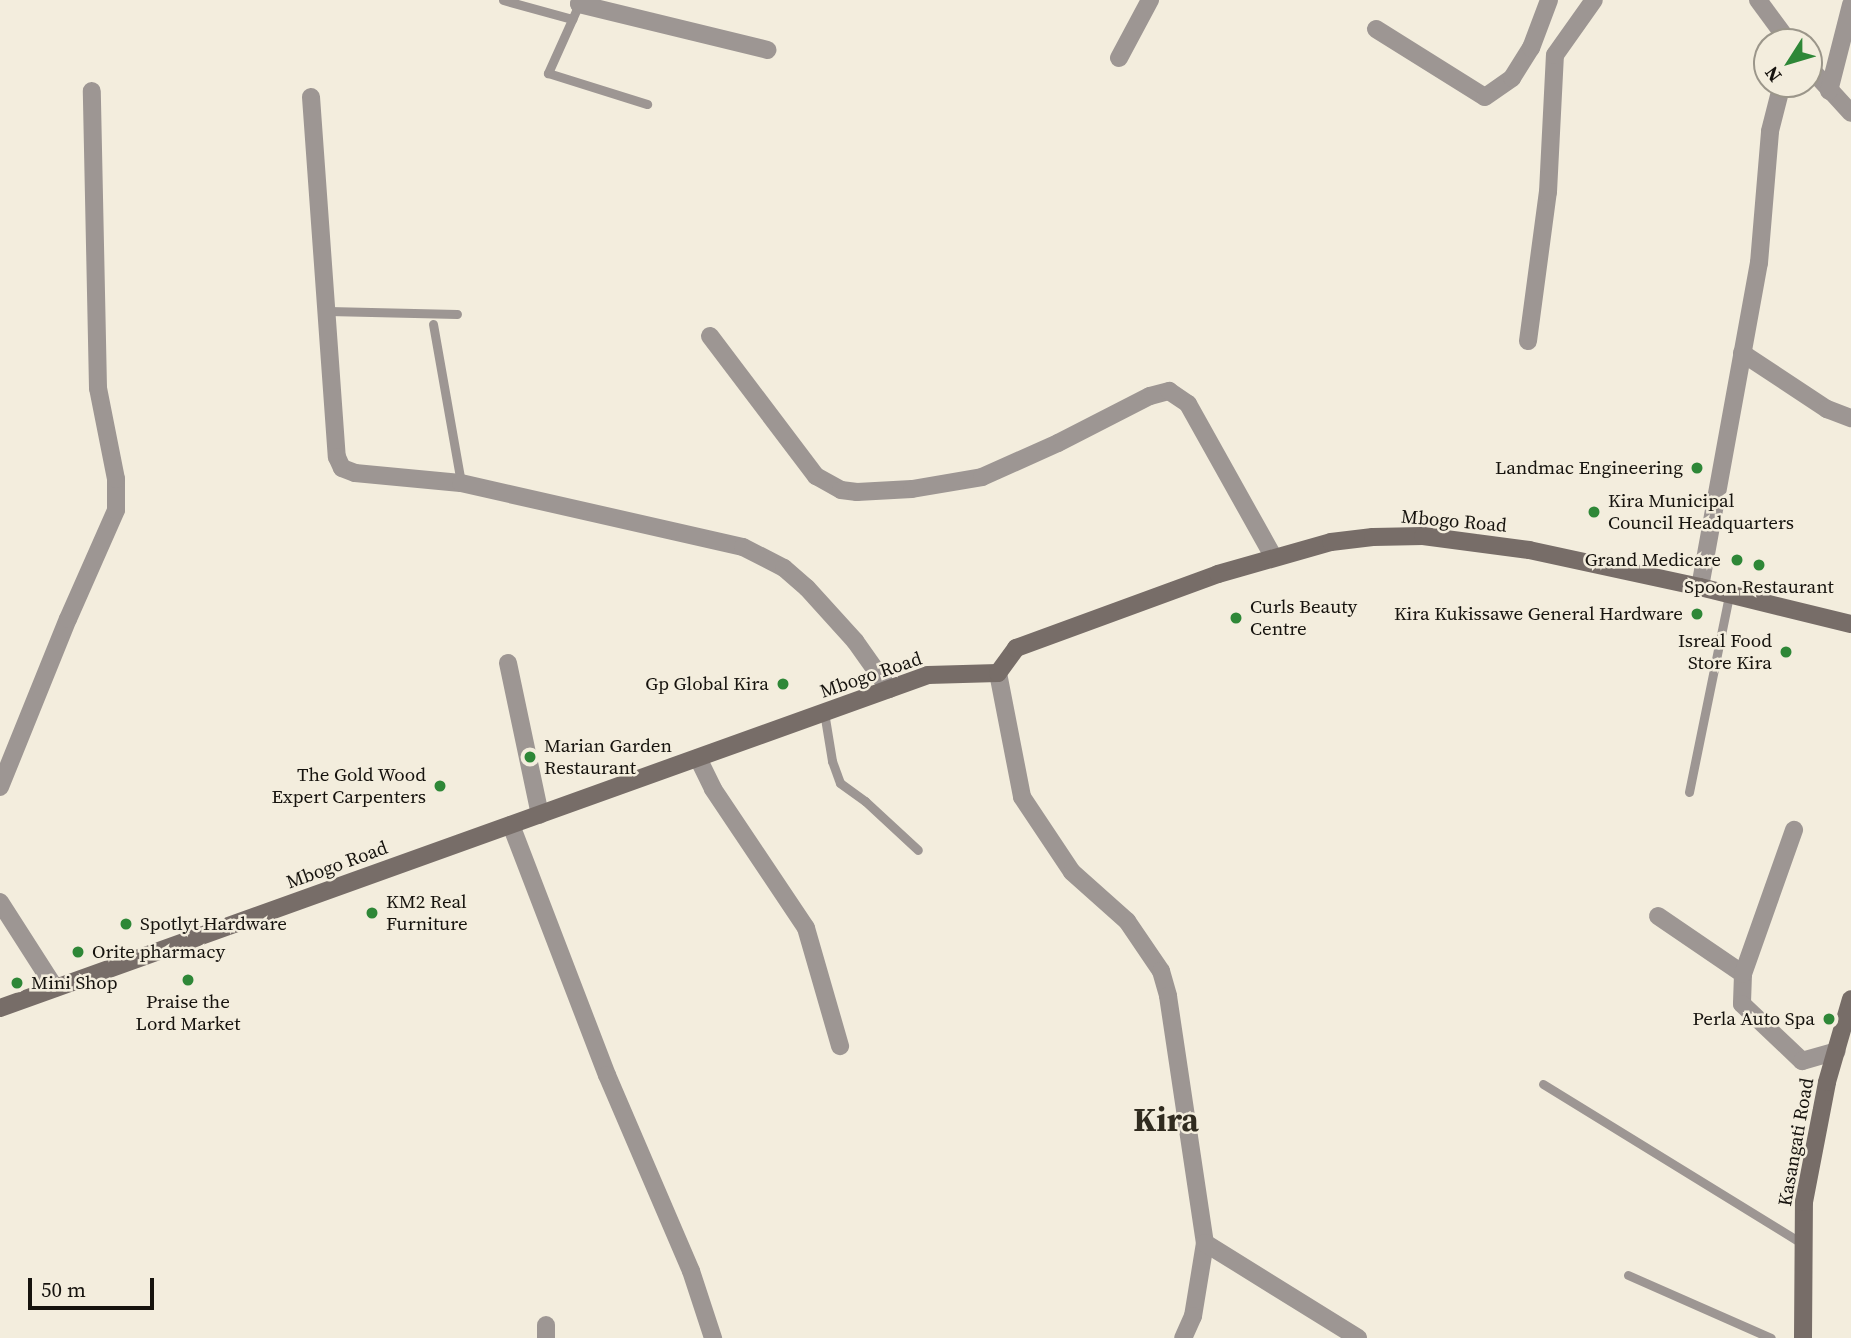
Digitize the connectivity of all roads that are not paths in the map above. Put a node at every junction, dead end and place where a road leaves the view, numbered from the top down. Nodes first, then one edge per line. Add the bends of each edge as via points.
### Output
1 (503, 0) edge
2 (1150, 0) edge
3 (1549, 0) edge
4 (1594, 0) edge
5 (1758, 0) edge
6 (1851, 5) edge
7 (577, 8) edge
8 (1779, 28) edge
9 (1376, 29) dead end
10 (767, 50) dead end
11 (1119, 58) dead end
12 (1823, 84) edge
13 (92, 91) dead end
14 (1829, 91) junction
15 (311, 97) dead end
16 (1778, 98) edge
17 (647, 104) dead end
18 (1851, 113) edge
19 (328, 311) junction
20 (457, 314) dead end
21 (433, 324) dead end
22 (710, 336) dead end
23 (1528, 341) dead end
24 (1742, 353) junction
25 (1851, 418) edge
26 (461, 483) junction
27 (1273, 556) junction
28 (1700, 587) junction
29 (1729, 596) junction
30 (1851, 624) edge
31 (508, 663) dead end
32 (998, 673) junction
33 (889, 689) junction
34 (824, 712) junction
35 (698, 758) junction
36 (0, 787) edge
37 (1689, 792) dead end
38 (540, 815) junction
39 (511, 825) junction
40 (1794, 830) dead end
41 (918, 850) dead end
42 (2, 908) edge
43 (1658, 916) dead end
44 (1743, 974) junction
45 (55, 989) junction
46 (1851, 999) edge
47 (0, 1008) edge
48 (840, 1046) dead end
49 (1837, 1051) junction
50 (1544, 1084) dead end
51 (1205, 1243) junction
52 (1802, 1244) junction
53 (1628, 1275) dead end
54 (713, 1338) edge
55 (1183, 1338) edge
56 (1358, 1338) edge
57 (1771, 1338) edge
58 (1803, 1338) edge

1 - 7 lane
2 - 11 street
3 - 9 street via 1531,48 1512,78 1485,97
4 - 23 street via 1555,55 1548,192
5 - 8 street
6 - 14 street
7 - 10 street
7 - 17 lane via 548,73
12 - 14 street
13 - 36 street via 98,388 116,479 116,510
14 - 18 street
15 - 19 street
16 - 24 street via 1770,131 1759,263
19 - 20 lane
19 - 26 street via 337,457 342,468
21 - 26 lane
22 - 27 street via 816,476 841,490 857,492 912,489 982,477 1169,391 1188,404
24 - 25 street via 1827,409
24 - 28 street
26 - 33 street via 743,547 765,556 792,574 836,619
27 - 28 main road, Mbogo Road via 1342,541 1423,536 1529,550
27 - 32 main road, Mbogo Road via 1016,648
28 - 29 main road, Mbogo Road
29 - 30 main road, Mbogo Road
29 - 37 lane
31 - 38 street
32 - 33 main road, Mbogo Road via 928,675
32 - 51 street via 1022,797 1072,872 1127,921 1161,971
33 - 34 main road, Mbogo Road
34 - 35 main road, Mbogo Road
34 - 41 lane via 840,783
35 - 38 main road, Mbogo Road
35 - 48 street via 713,789 806,928
38 - 39 main road, Mbogo Road
39 - 45 main road, Mbogo Road
39 - 54 street via 587,1027 691,1271
40 - 44 street
42 - 45 street
43 - 44 street
44 - 49 street via 1742,1004 1801,1061
45 - 47 main road, Mbogo Road
46 - 49 main road, Kasangati Road
49 - 52 main road, Kasangati Road via 1809,1166
50 - 52 lane
51 - 55 street via 1194,1316
51 - 56 street
52 - 58 main road, Kasangati Road
53 - 57 lane

